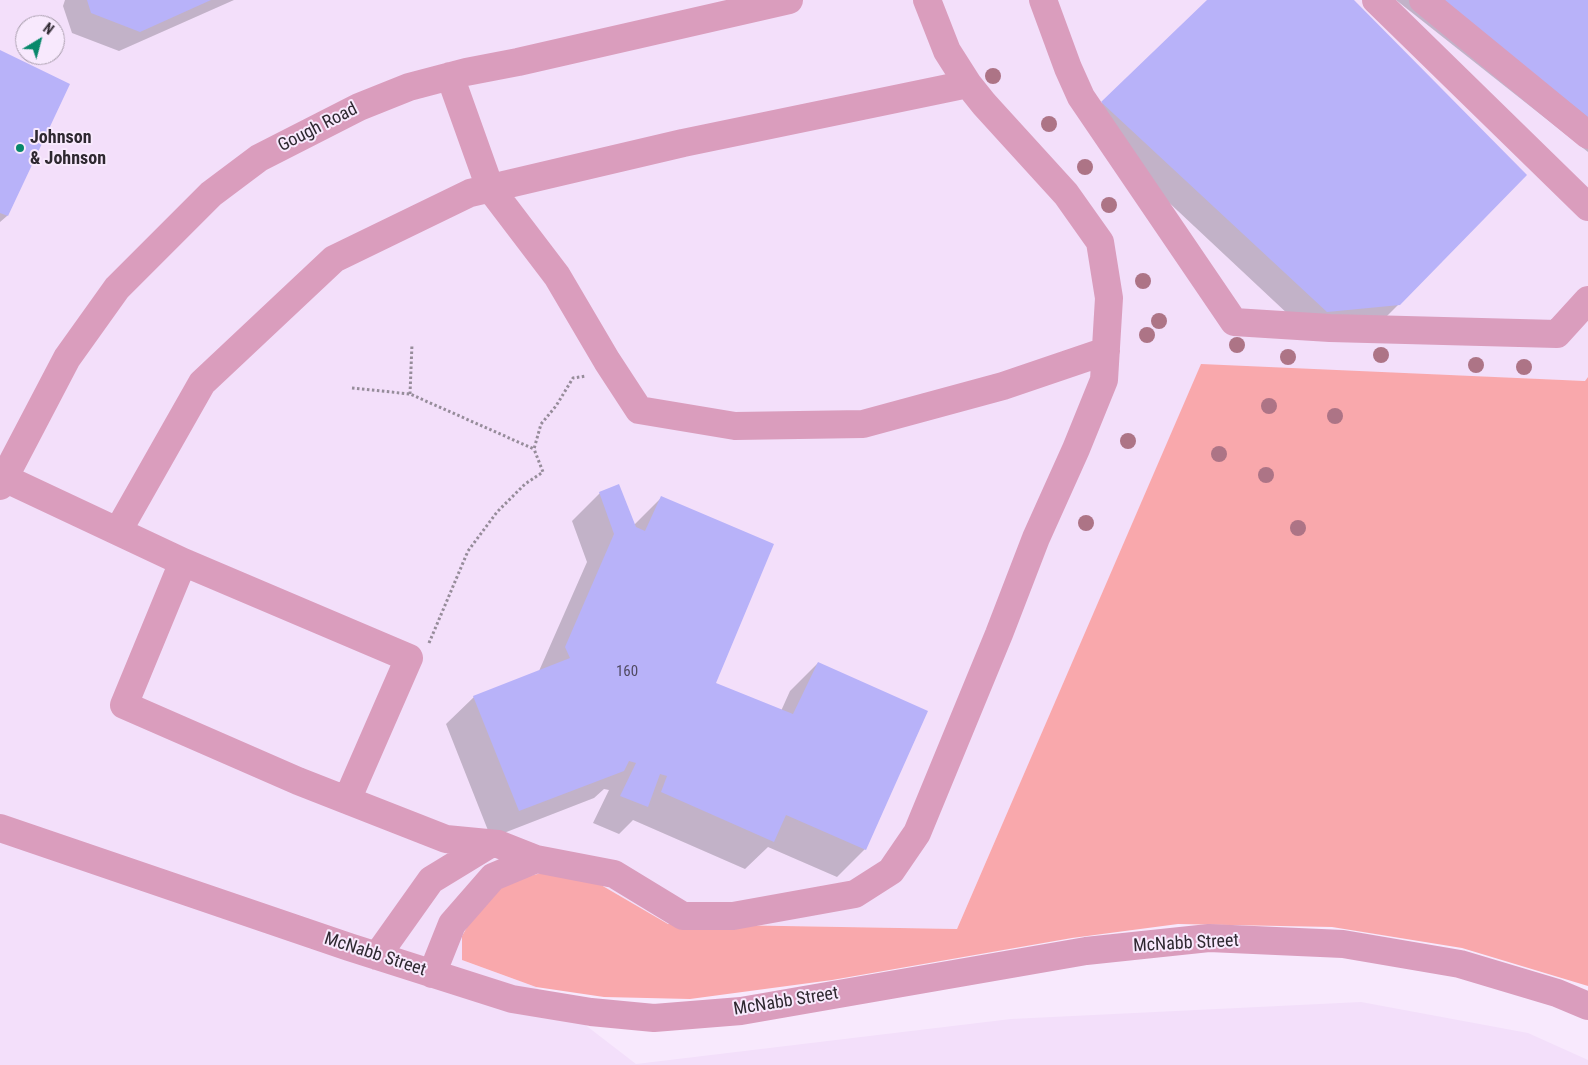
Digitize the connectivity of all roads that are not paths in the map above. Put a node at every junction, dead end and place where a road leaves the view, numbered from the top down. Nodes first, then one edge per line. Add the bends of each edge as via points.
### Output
1 (789, 0) edge
2 (927, 0) edge
3 (1043, 0) edge
4 (1376, 0) edge
5 (1423, 0) edge
6 (450, 76) junction
7 (968, 84) junction
8 (1588, 135) edge
9 (490, 188) junction
10 (1588, 207) edge
11 (1588, 300) edge
12 (1106, 351) junction
13 (2, 482) edge
14 (118, 531) junction
15 (183, 562) junction
16 (347, 800) junction
17 (0, 828) edge
18 (490, 844) junction
19 (536, 859) junction
20 (377, 956) junction
21 (432, 974) junction
22 (1588, 1006) edge

1 - 6 street, Gough Road
2 - 7 street via 947,51
3 - 11 street via 1082,97 1234,322 1557,334
4 - 10 street
5 - 8 street
6 - 9 street
6 - 13 street, Gough Road via 409,87 359,107 259,158 211,194 117,288 67,358
7 - 9 street via 683,143
7 - 12 street via 1066,194 1100,242 1109,298
9 - 12 street via 557,276 639,410 735,426 863,424 1003,386
9 - 14 street via 470,193 334,259 202,383
12 - 19 street via 1104,380 1036,538 917,833 892,871 855,894 733,916 683,916 614,874
13 - 14 street
14 - 15 street
15 - 16 street via 124,705
15 - 16 street via 409,658
16 - 18 street via 446,839
17 - 20 street, McNabb Street
18 - 19 street
18 - 20 street via 431,880
19 - 21 street via 493,877 452,924
20 - 21 street, McNabb Street
21 - 22 street, McNabb Street via 512,999 654,1018 740,1011 1086,951 1209,938 1343,944 1460,964

